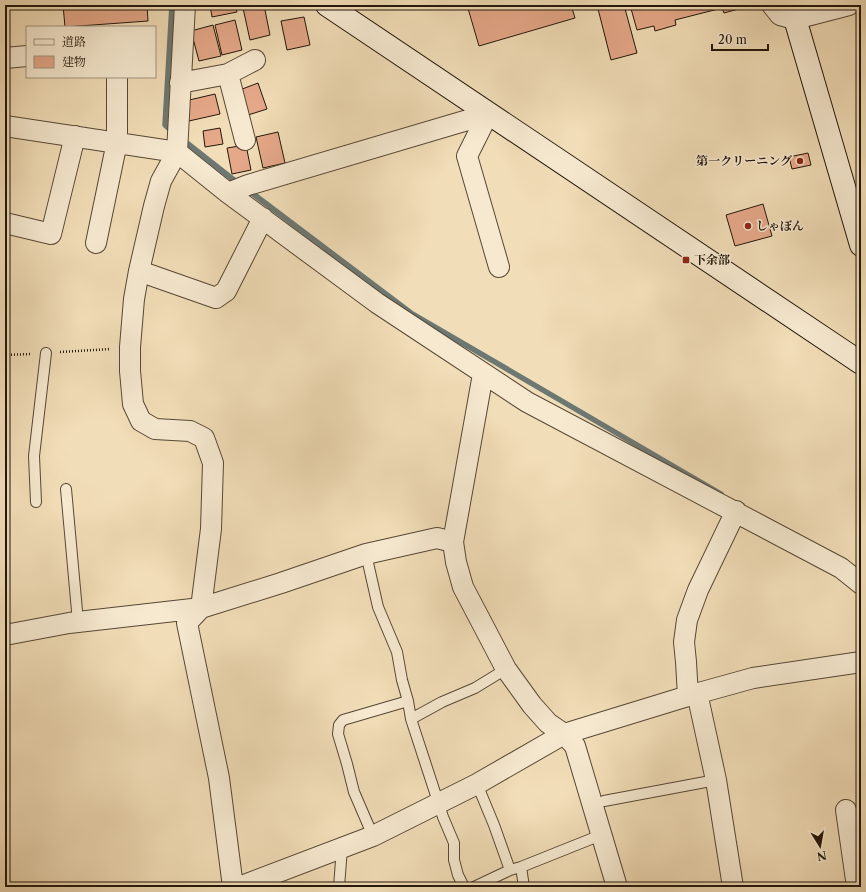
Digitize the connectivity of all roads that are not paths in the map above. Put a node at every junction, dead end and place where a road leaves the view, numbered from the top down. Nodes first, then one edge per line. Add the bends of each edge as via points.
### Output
1 (185, 5) edge
2 (327, 5) edge
3 (772, 5) edge
4 (849, 5) edge
5 (795, 10) edge
6 (26, 56) edge
7 (5, 58) edge
8 (255, 60) dead end
9 (228, 74) junction
10 (117, 78) edge
11 (180, 83) junction
12 (488, 114) junction
13 (5, 126) edge
14 (75, 136) junction
15 (245, 140) dead end
16 (118, 142) junction
17 (177, 152) junction
18 (228, 193) junction
19 (263, 218) junction
20 (5, 223) edge
21 (96, 243) dead end
22 (861, 245) edge
23 (499, 267) dead end
24 (139, 271) junction
25 (46, 353) road end
26 (861, 363) edge
27 (483, 374) junction
28 (66, 489) dead end
29 (36, 502) dead end
30 (736, 511) junction
31 (453, 542) junction
32 (366, 554) junction
33 (861, 584) edge
34 (201, 608) junction
35 (78, 622) junction
36 (5, 635) edge
37 (861, 662) edge
38 (506, 669) junction
39 (693, 694) junction
40 (408, 701) junction
41 (411, 719) junction
42 (564, 734) junction
43 (716, 780) junction
44 (477, 784) junction
45 (604, 801) dead end
46 (440, 803) junction
47 (846, 810) dead end
48 (373, 836) junction
49 (601, 836) junction
50 (342, 848) junction
51 (521, 867) junction
52 (510, 870) junction
53 (233, 887) edge
54 (239, 887) edge
55 (339, 887) edge
56 (464, 887) edge
57 (474, 887) edge
58 (524, 887) edge
59 (617, 887) edge
60 (733, 887) edge
61 (857, 887) edge

1 - 11 street
2 - 12 street
3 - 5 street via 780,16
4 - 5 street
5 - 22 street
6 - 7 street
8 - 9 street
9 - 11 street
9 - 15 street
10 - 16 street
11 - 17 street
12 - 18 street
12 - 23 street via 467,156
12 - 26 street
13 - 14 street
14 - 16 street
14 - 20 street via 51,234
16 - 17 street
16 - 21 street
17 - 18 street
17 - 24 street via 161,182
18 - 19 street
19 - 24 street via 226,291 216,298
19 - 27 street via 377,303
24 - 34 street via 130,347 133,404 141,421 155,429 190,431 204,438 213,463 212,529
25 - 29 lane via 34,456
27 - 30 street via 527,402
27 - 31 street
28 - 35 lane
30 - 33 street via 841,568
30 - 39 street via 698,590 687,620 684,642
31 - 32 street via 437,538
31 - 38 street via 463,588
32 - 34 street
32 - 40 lane via 378,607 397,652
34 - 35 street
34 - 53 street via 187,623 219,778
35 - 36 street
37 - 39 street via 753,678
38 - 41 lane via 475,688
38 - 42 street via 548,723
39 - 42 street
39 - 43 street
40 - 41 lane
40 - 48 lane via 343,720 339,725 338,734 354,792
41 - 46 lane
42 - 44 street
42 - 49 street via 575,746
43 - 45 lane
43 - 60 street
44 - 46 street
44 - 52 lane
46 - 48 street
46 - 56 lane via 454,842 454,860
47 - 61 street
48 - 50 street
49 - 51 lane
49 - 59 street
50 - 54 street
50 - 55 lane
51 - 52 lane
51 - 58 lane
52 - 57 lane

